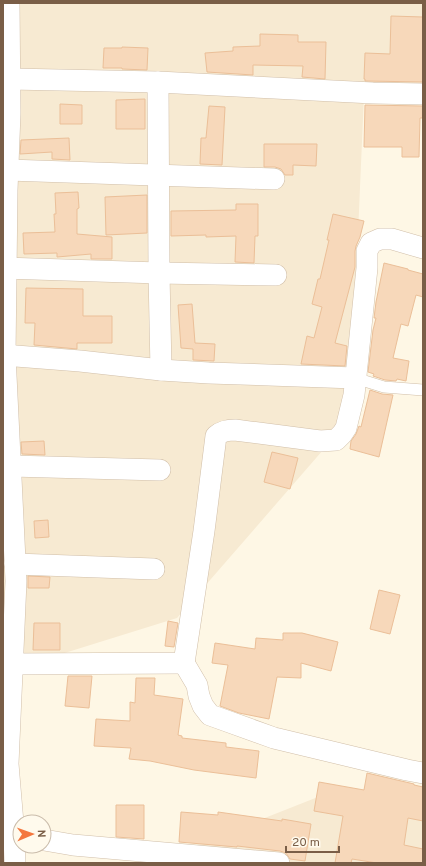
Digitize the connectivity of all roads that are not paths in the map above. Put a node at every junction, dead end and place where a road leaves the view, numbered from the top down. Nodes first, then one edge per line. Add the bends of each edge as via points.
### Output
1 (9, 3) edge
2 (10, 79) junction
3 (158, 82) junction
4 (423, 94) edge
5 (7, 113) edge
6 (158, 176) junction
7 (274, 179) dead end
8 (6, 183) edge
9 (423, 248) edge
10 (4, 268) edge
11 (159, 273) junction
12 (276, 275) dead end
13 (4, 355) edge
14 (161, 370) junction
15 (355, 378) junction
16 (423, 390) edge
17 (6, 426) edge
18 (11, 466) junction
19 (160, 470) dead end
20 (8, 506) edge
21 (154, 569) dead end
22 (11, 575) edge
23 (184, 663) junction
24 (12, 664) junction
25 (6, 764) edge
26 (423, 773) edge
27 (14, 814) edge
28 (52, 841) edge
29 (278, 863) edge

1 - 2 street
2 - 3 street
2 - 5 street
3 - 4 street
3 - 6 street
5 - 8 street
6 - 7 street
6 - 8 street
6 - 11 street
8 - 10 street
9 - 15 street via 392,239 380,239 371,243 367,251
10 - 11 street
10 - 13 street
11 - 12 street
11 - 14 street
13 - 14 street
13 - 17 street
14 - 15 street
15 - 16 lane via 384,387
15 - 23 street via 354,395 346,428 336,440 304,439 235,430 221,432 216,436
17 - 18 street
18 - 19 street
18 - 20 street
20 - 22 street
21 - 22 street
22 - 24 street via 15,625
23 - 24 street
23 - 26 street via 197,685 203,706 210,715 274,738
24 - 25 street
25 - 27 street
28 - 29 street

